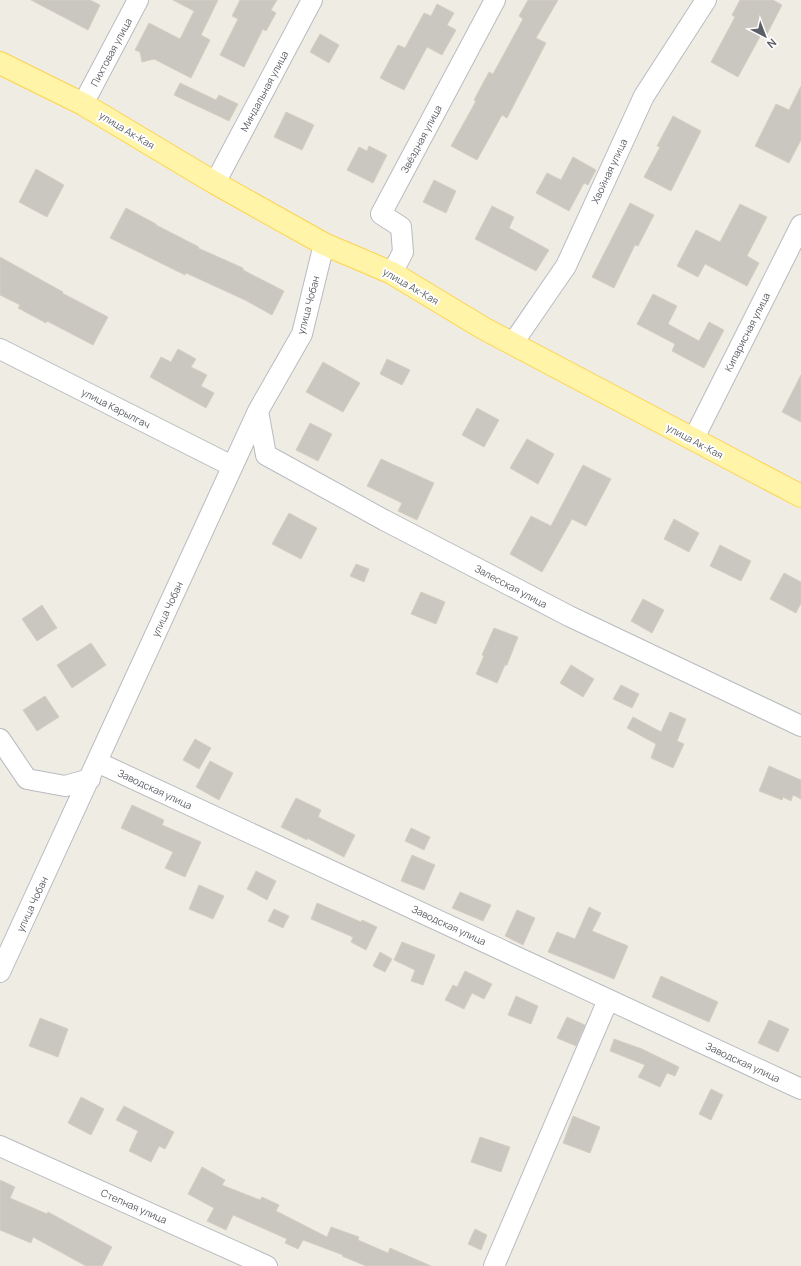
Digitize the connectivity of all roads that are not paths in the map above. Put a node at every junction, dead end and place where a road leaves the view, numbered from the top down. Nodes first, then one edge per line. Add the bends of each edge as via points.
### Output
1 (138, 0) edge
2 (312, 0) edge
3 (495, 0) edge
4 (706, 0) edge
5 (0, 63) edge
6 (83, 104) junction
7 (215, 183) junction
8 (801, 225) edge
9 (324, 244) junction
10 (392, 273) junction
11 (513, 343) junction
12 (0, 349) edge
13 (258, 411) junction
14 (693, 440) junction
15 (232, 466) junction
16 (801, 496) edge
17 (801, 726) edge
18 (0, 739) edge
19 (93, 770) junction
20 (1, 967) edge
21 (608, 1000) junction
22 (801, 1089) edge
23 (0, 1146) edge
24 (268, 1266) edge
25 (494, 1266) edge

1 - 6 street, Пихтовая улица
2 - 7 street, Миндальная улица
3 - 10 street, Звёздная улица via 381,214 401,227 404,252
4 - 11 street, Хвойная улица via 644,96 566,266
5 - 6 main road, улица Ак-Кая
6 - 7 main road, улица Ак-Кая
7 - 9 main road, улица Ак-Кая
8 - 14 street, Кипарисная улица
9 - 10 main road, улица Ак-Кая
9 - 13 street, улица Чобан via 302,334
10 - 11 main road, улица Ак-Кая via 483,328
11 - 14 main road, улица Ак-Кая
12 - 15 street, улица Карылгач
13 - 15 street, улица Чобан
13 - 17 street, Залесская улица via 266,455 384,520 569,616
14 - 16 main road, улица Ак-Кая
15 - 19 street, улица Чобан
18 - 19 street via 27,779 64,786
19 - 20 street, улица Чобан
19 - 21 street, Заводская улица
21 - 22 street, Заводская улица
21 - 25 street
23 - 24 street, Степная улица

